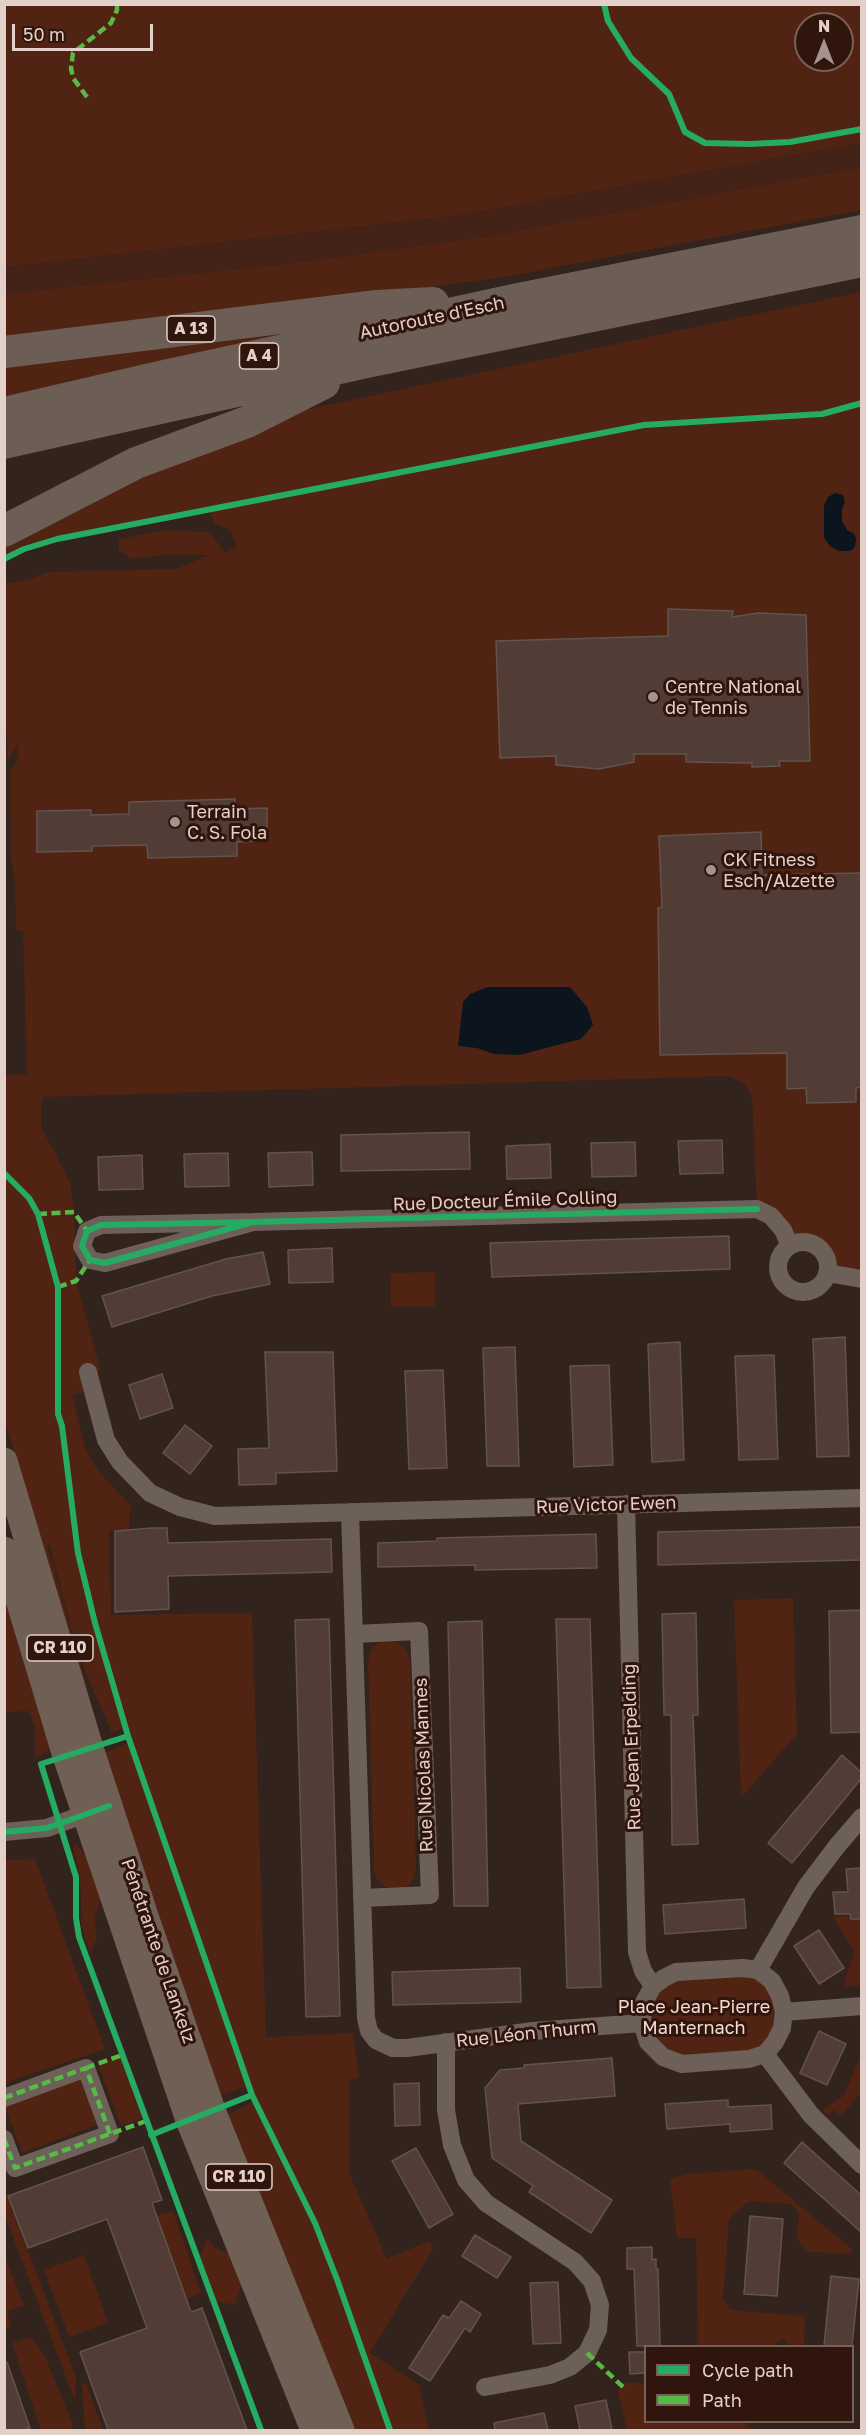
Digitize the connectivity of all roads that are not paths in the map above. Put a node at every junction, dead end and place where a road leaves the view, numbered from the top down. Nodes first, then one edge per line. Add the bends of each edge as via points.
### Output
1 (861, 231) edge
2 (861, 261) edge
3 (514, 300) junction
4 (4, 352) edge
5 (367, 362) junction
6 (4, 414) edge
7 (4, 443) edge
8 (4, 531) edge
9 (253, 1222) junction
10 (790, 1246) junction
11 (827, 1273) junction
12 (861, 1279) edge
13 (88, 1372) dead end
14 (4, 1461) edge
15 (9, 1486) edge
16 (861, 1498) edge
17 (626, 1504) junction
18 (350, 1512) junction
19 (4, 1550) edge
20 (354, 1634) junction
21 (97, 1810) junction
22 (861, 1817) edge
23 (4, 1832) edge
24 (362, 1898) junction
25 (758, 1970) junction
26 (653, 1986) junction
27 (861, 2006) edge
28 (784, 2012) junction
29 (642, 2024) junction
30 (446, 2042) junction
31 (765, 2054) junction
32 (4, 2098) edge
33 (4, 2139) edge
34 (861, 2165) edge
35 (485, 2387) dead end
36 (314, 2430) edge
37 (341, 2430) edge

1 - 3 highway, Autoroute d'Esch / A 4
2 - 5 highway, Autoroute d'Esch / A 4
3 - 4 highway, A 13 via 377,306
3 - 6 highway, Autoroute d'Esch / A 4
5 - 7 highway, Autoroute d'Esch / A 4
5 - 8 highway, A 4 via 247,422 136,463
9 - 9 street, Rue Docteur Émile Colling via 101,1225 87,1232 82,1246 90,1260 105,1263
9 - 10 street, Rue Docteur Émile Colling via 757,1209 771,1216
10 - 11 street via 798,1242 814,1245 825,1256
10 - 11 street via 783,1251 777,1266 788,1287 795,1291 812,1290
11 - 12 street
13 - 18 street, Rue Victor Ewen via 106,1440 120,1462 150,1492 180,1507 215,1516
14 - 15 main road, Pénétrante de Lankelz / CR 110
15 - 21 main road, Pénétrante de Lankelz / CR 110
16 - 17 street, Rue Victor Ewen
17 - 18 street, Rue Victor Ewen
17 - 26 street, Rue Jean Erpelding via 637,1952
18 - 20 street
19 - 21 main road, Pénétrante de Lankelz / CR 110
20 - 24 street
20 - 24 street, Rue Nicolas Mannes via 419,1631 430,1895
21 - 23 street via 47,1828
21 - 36 main road, Pénétrante de Lankelz / CR 110 via 189,2120
21 - 37 main road, Pénétrante de Lankelz / CR 110 via 146,1919 213,2110
22 - 25 street via 806,1887
24 - 30 street via 369,2031 376,2040 393,2048
25 - 26 street via 676,1972
25 - 28 street via 772,1981
26 - 29 street via 643,2004
27 - 28 street
28 - 31 street via 776,2042
29 - 30 street, Rue Léon Thurm
29 - 31 street via 648,2042 663,2057 682,2064 749,2059
30 - 35 street via 446,2109 452,2145 466,2180 486,2203 574,2262 592,2281 600,2305 598,2330 587,2353 570,2367 550,2375
31 - 34 street via 811,2115
32 - 33 street via 87,2068 110,2134 15,2168

